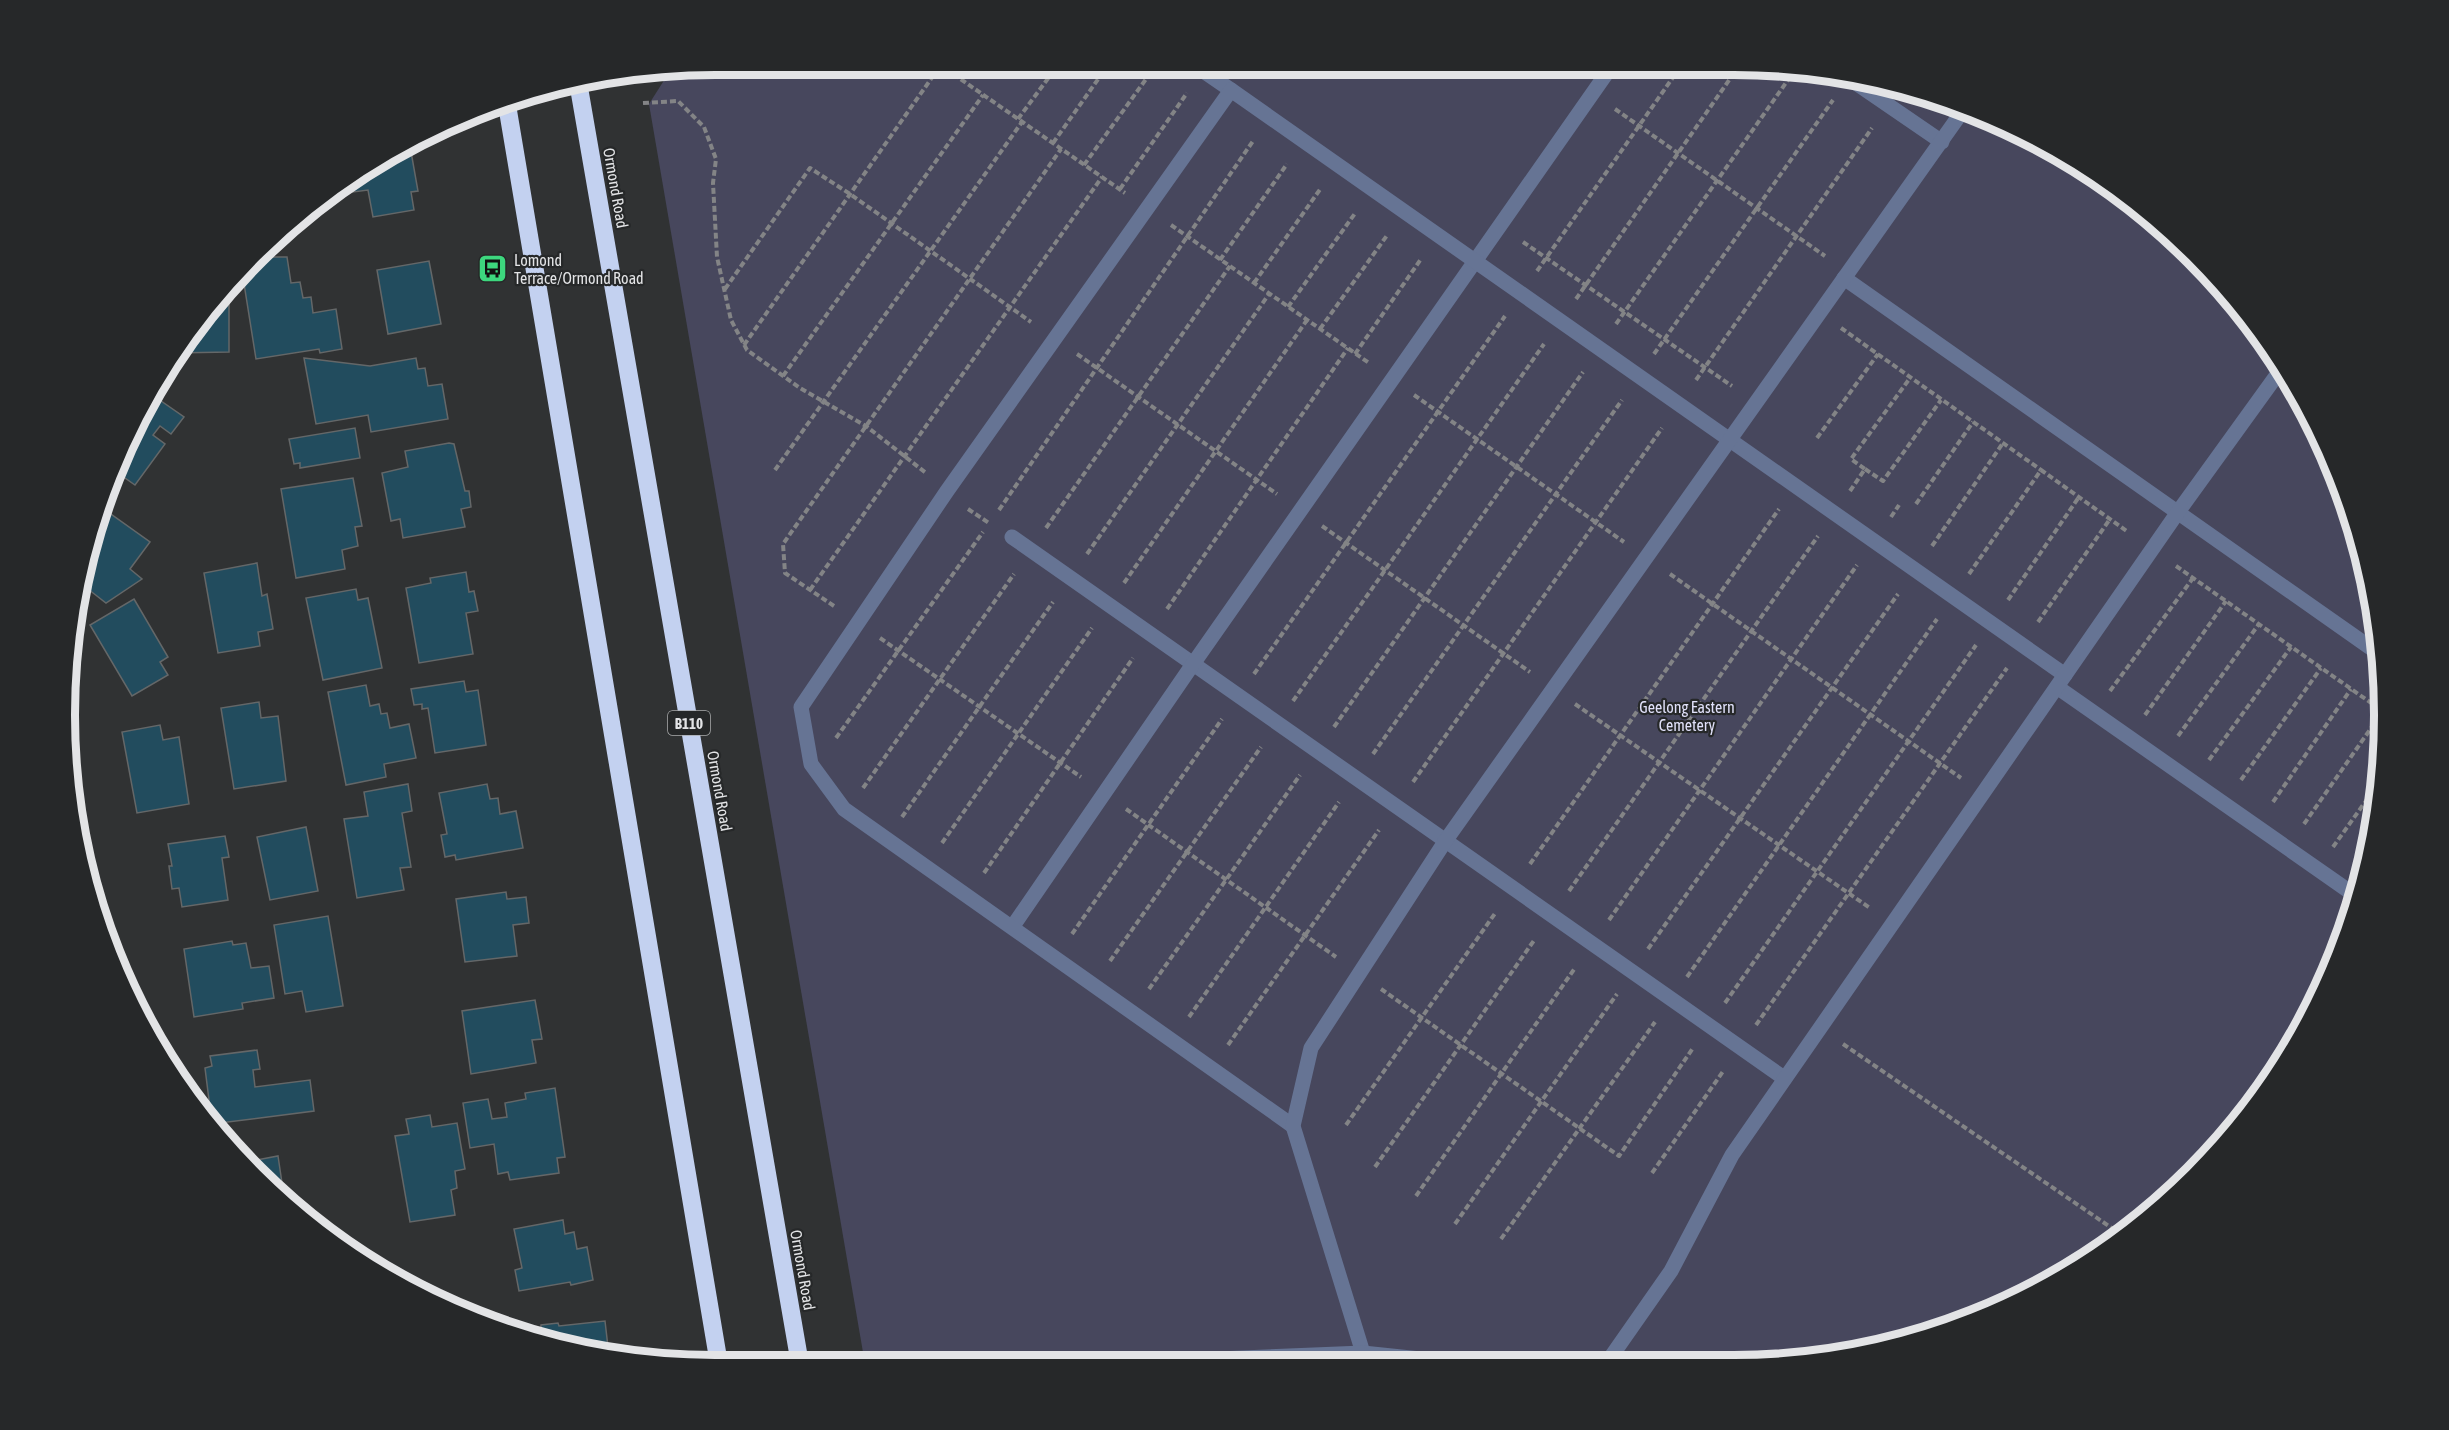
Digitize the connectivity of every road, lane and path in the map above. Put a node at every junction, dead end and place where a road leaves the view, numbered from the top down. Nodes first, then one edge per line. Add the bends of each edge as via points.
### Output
1 (934, 75) edge
2 (955, 75) edge
3 (1051, 75) edge
4 (1101, 75) edge
5 (1149, 75) edge
6 (1197, 75) edge
7 (1210, 75) edge
8 (1605, 75) edge
9 (1675, 75) edge
10 (1733, 75) edge
11 (1789, 77) edge
12 (1863, 88) edge
13 (579, 90) edge
14 (1231, 90) junction
15 (1592, 94) junction
16 (983, 95) junction
17 (1834, 98) dead end
18 (643, 103) dead end
19 (1888, 105) junction
20 (508, 109) edge
21 (1959, 116) edge
22 (1269, 117) junction
23 (1020, 121) junction
24 (1639, 126) junction
25 (1303, 141) junction
26 (1941, 142) junction
27 (1053, 143) junction
28 (1061, 149) junction
29 (1678, 154) junction
30 (1084, 165) junction
31 (1337, 165) junction
32 (1102, 177) junction
33 (1717, 181) junction
34 (1120, 189) junction
35 (1372, 190) junction
36 (850, 194) junction
37 (1757, 208) junction
38 (1147, 209) junction
39 (1403, 212) junction
40 (891, 224) junction
41 (1500, 226) junction
42 (1437, 236) junction
43 (1797, 236) junction
44 (1187, 237) junction
45 (931, 251) junction
46 (1546, 258) junction
47 (1220, 260) junction
48 (1475, 263) junction
49 (1846, 275) junction
50 (970, 279) junction
51 (1254, 283) junction
52 (1585, 285) junction
53 (725, 289) junction
54 (1520, 295) junction
55 (1010, 307) junction
56 (1288, 307) junction
57 (1624, 312) junction
58 (1819, 313) junction
59 (1559, 322) junction
60 (1320, 329) junction
61 (1055, 339) junction
62 (1664, 340) junction
63 (744, 345) junction
64 (1599, 350) junction
65 (1355, 354) junction
66 (1878, 354) junction
67 (1705, 367) junction
68 (1097, 368) junction
69 (783, 376) junction
70 (2276, 376) edge
71 (1638, 377) junction
72 (1910, 378) junction
73 (1393, 380) junction
74 (1942, 400) junction
75 (824, 402) junction
76 (1755, 402) junction
77 (1678, 405) junction
78 (1438, 412) junction
79 (1973, 422) junction
80 (866, 426) junction
81 (1817, 438) dead end
82 (1477, 439) junction
83 (1728, 440) junction
84 (2004, 443) junction
85 (905, 456) junction
86 (1516, 466) junction
87 (1865, 469) junction
88 (775, 470) dead end
89 (2042, 470) junction
90 (1795, 486) junction
91 (947, 491) junction
92 (1556, 494) junction
93 (2079, 497) junction
94 (1916, 504) dead end
95 (1899, 505) dead end
96 (1301, 511) junction
97 (2178, 512) junction
98 (1834, 514) junction
99 (2110, 519) junction
100 (1596, 522) junction
101 (990, 524) junction
102 (1012, 537) joint
103 (1874, 542) junction
104 (1346, 543) junction
105 (2152, 550) junction
106 (1646, 557) junction
107 (1385, 570) junction
108 (1915, 570) junction
109 (2193, 578) junction
110 (810, 590) junction
111 (1953, 597) junction
112 (1424, 598) junction
113 (2226, 601) junction
114 (1712, 604) junction
115 (858, 622) junction
116 (1991, 623) junction
117 (2259, 624) junction
118 (1464, 626) junction
119 (1751, 631) junction
120 (2022, 646) junction
121 (2291, 647) junction
122 (2371, 648) edge
123 (898, 651) junction
124 (1503, 654) junction
125 (1791, 659) junction
126 (1193, 664) junction
127 (2321, 668) junction
128 (2061, 681) junction
129 (1832, 688) junction
130 (1553, 689) junction
131 (2351, 689) junction
132 (1238, 696) junction
133 (2374, 705) edge
134 (2094, 713) junction
135 (1870, 715) junction
136 (1277, 723) junction
137 (2374, 726) edge
138 (1620, 735) junction
139 (2129, 737) junction
140 (1909, 741) junction
141 (1317, 751) junction
142 (2161, 759) junction
143 (1659, 762) junction
144 (1940, 763) junction
145 (814, 768) junction
146 (1356, 778) junction
147 (2193, 782) junction
148 (1700, 790) junction
149 (1104, 793) junction
150 (1983, 794) junction
151 (2369, 796) edge
152 (2224, 804) junction
153 (1396, 806) junction
154 (1740, 818) junction
155 (1148, 825) junction
156 (2256, 826) junction
157 (1446, 840) junction
158 (1779, 845) junction
159 (2287, 848) junction
160 (1187, 852) junction
161 (2318, 869) junction
162 (1817, 872) junction
163 (1226, 880) junction
164 (1513, 888) junction
165 (2349, 891) edge
166 (1848, 893) junction
167 (1265, 908) junction
168 (1552, 915) junction
169 (1893, 924) junction
170 (1013, 926) junction
171 (1306, 936) junction
172 (1592, 944) junction
173 (1056, 957) junction
174 (1632, 972) junction
175 (1359, 974) junction
176 (1094, 984) junction
177 (1671, 999) junction
178 (1133, 1012) junction
179 (1422, 1018) junction
180 (1709, 1026) junction
181 (1820, 1028) junction
182 (1173, 1040) junction
183 (1461, 1045) junction
184 (1740, 1047) junction
185 (1212, 1068) junction
186 (1501, 1073) junction
187 (1784, 1078) junction
188 (1541, 1102) junction
189 (1346, 1125) dead end
190 (1293, 1126) junction
191 (1580, 1130) junction
192 (1375, 1167) dead end
193 (1652, 1173) dead end
194 (1416, 1196) dead end
195 (1455, 1224) dead end
196 (2114, 1230) edge
197 (1501, 1239) dead end
198 (1363, 1353) junction
199 (716, 1355) edge
200 (798, 1355) edge
201 (1315, 1355) edge
202 (1382, 1355) edge
203 (1612, 1355) edge

1 - 36 path
2 - 16 path
3 - 23 path
4 - 27 path
5 - 30 path
6 - 34 path
7 - 14 lane
8 - 15 lane
9 - 24 path
10 - 29 path
11 - 33 path
12 - 19 lane
13 - 200 highway, Ormond Road / B110
14 - 22 lane
14 - 38 lane
15 - 24 path
15 - 41 lane
16 - 23 path
16 - 40 path
17 - 37 path
18 - 53 path via 678,101 704,127 716,159 713,183 717,257
19 - 26 lane
19 - 43 path
20 - 199 highway
21 - 26 lane
22 - 25 lane
22 - 44 path
23 - 27 path
23 - 45 path
24 - 29 path
24 - 46 path
25 - 31 lane
25 - 47 path
26 - 49 lane
27 - 28 path
28 - 30 path
28 - 50 path
29 - 33 path
29 - 52 path
30 - 32 path
31 - 35 lane
31 - 51 path
32 - 34 path
32 - 55 path
33 - 37 path
33 - 57 path
34 - 38 path
35 - 39 lane
35 - 56 path
36 - 40 path
36 - 53 path via 810,168
36 - 63 path
37 - 43 path
37 - 62 path
38 - 44 path
38 - 61 lane
39 - 42 lane
39 - 60 path
40 - 45 path
40 - 69 path
41 - 46 path
41 - 48 lane
42 - 48 lane
42 - 65 path
43 - 49 path
43 - 67 path
44 - 47 path
44 - 68 path
45 - 50 path
45 - 75 path
46 - 52 path
46 - 54 path
47 - 51 path
48 - 54 lane
48 - 73 lane
49 - 58 lane
49 - 97 lane
50 - 55 path
50 - 80 path
51 - 56 path
52 - 57 path
52 - 59 path
53 - 63 path via 731,320
54 - 59 lane
54 - 78 path
55 - 61 path
55 - 85 path
56 - 60 path
57 - 62 path
57 - 64 path
58 - 66 path
58 - 76 lane
59 - 64 lane
59 - 82 path
60 - 65 path
61 - 68 path
61 - 91 lane
62 - 67 path
62 - 71 path
63 - 69 path
64 - 71 lane
64 - 86 path
65 - 73 path
66 - 72 path
66 - 81 path
67 - 76 path
67 - 77 path
68 - 96 path
68 - 101 path
69 - 75 path
70 - 97 lane
71 - 77 lane
71 - 92 path
72 - 74 path
72 - 87 path via 1851,459
73 - 78 path
73 - 96 lane
74 - 79 path
74 - 87 path via 1882,481
75 - 80 path
75 - 88 path
76 - 83 lane
77 - 83 lane
77 - 100 path
78 - 82 path
78 - 104 path
79 - 84 path
79 - 94 path
80 - 85 path
80 - 110 path via 783,544 785,573
82 - 86 path
82 - 107 path
83 - 90 lane
83 - 106 lane
84 - 89 path
84 - 108 path
85 - 91 path
85 - 110 path
86 - 92 path
86 - 112 path
87 - 98 path
89 - 93 path
89 - 111 path
90 - 98 lane
90 - 114 path
91 - 101 path
91 - 115 lane
92 - 100 path
92 - 118 path
93 - 99 path
93 - 116 path
95 - 103 path
96 - 104 path
96 - 126 lane
97 - 105 lane
97 - 122 lane
98 - 103 lane
98 - 119 path
99 - 105 path
99 - 120 path
100 - 106 path
100 - 124 path
101 - 102 path
101 - 123 path
102 - 126 lane
103 - 108 lane
103 - 125 path
104 - 107 path
104 - 132 path
105 - 109 path
105 - 128 lane
106 - 114 path
106 - 130 lane
107 - 112 path
107 - 136 path
108 - 111 lane
108 - 129 path
109 - 113 path
109 - 134 path
110 - 115 path
111 - 116 lane
111 - 135 path
112 - 118 path
112 - 141 path
113 - 117 path
113 - 139 path
114 - 119 path
114 - 138 path
115 - 123 path
115 - 145 lane via 801,707
116 - 120 lane
116 - 140 path
117 - 121 path
117 - 142 path
118 - 124 path
118 - 146 path
119 - 125 path
119 - 143 path
120 - 128 lane
120 - 144 path
121 - 127 path
121 - 147 path
123 - 145 path
123 - 149 path
124 - 130 path
124 - 153 path
125 - 129 path
125 - 148 path
126 - 132 lane
126 - 149 lane
127 - 131 path
127 - 152 path
128 - 134 lane
128 - 150 lane
129 - 135 path
129 - 154 path
130 - 138 path
130 - 157 lane
131 - 133 path
131 - 156 path
132 - 136 lane
132 - 155 path
134 - 139 lane
135 - 140 path
135 - 158 path
136 - 141 lane
136 - 160 path
137 - 159 path
138 - 143 path
138 - 164 path
139 - 142 lane
140 - 144 path
140 - 162 path
141 - 146 lane
141 - 163 path
142 - 147 lane
143 - 148 path
143 - 168 path
144 - 150 path
144 - 166 path
145 - 170 lane via 844,809
146 - 153 lane
146 - 167 path
147 - 152 lane
148 - 154 path
148 - 172 path
149 - 155 path
149 - 170 lane
150 - 169 lane
151 - 161 path
152 - 156 lane
153 - 157 lane
153 - 171 path
154 - 158 path
154 - 174 path
155 - 160 path
155 - 173 path
156 - 159 lane
157 - 164 lane
157 - 175 lane
158 - 162 path
158 - 177 path
159 - 161 lane
160 - 163 path
160 - 176 path
161 - 165 lane
162 - 166 path
162 - 180 path
163 - 167 path
163 - 178 path
164 - 168 lane
164 - 179 path
166 - 169 path
166 - 184 path
167 - 171 path
167 - 182 path
168 - 172 lane
168 - 183 path
169 - 181 lane
170 - 173 lane
171 - 175 path
171 - 185 path
172 - 174 lane
172 - 186 path
173 - 176 lane
174 - 177 lane
174 - 188 path
175 - 179 path
175 - 190 lane via 1311,1048
176 - 178 lane
177 - 180 lane
177 - 191 path
178 - 182 lane
179 - 183 path
179 - 189 path
180 - 184 lane
180 - 191 path via 1619,1156
181 - 187 lane
181 - 196 path
182 - 185 lane
183 - 186 path
183 - 192 path
184 - 187 lane
184 - 193 path
185 - 190 lane
186 - 188 path
186 - 194 path
187 - 203 lane via 1732,1155 1671,1271
188 - 191 path
188 - 195 path
190 - 198 lane
191 - 197 path
198 - 201 lane
198 - 202 lane

